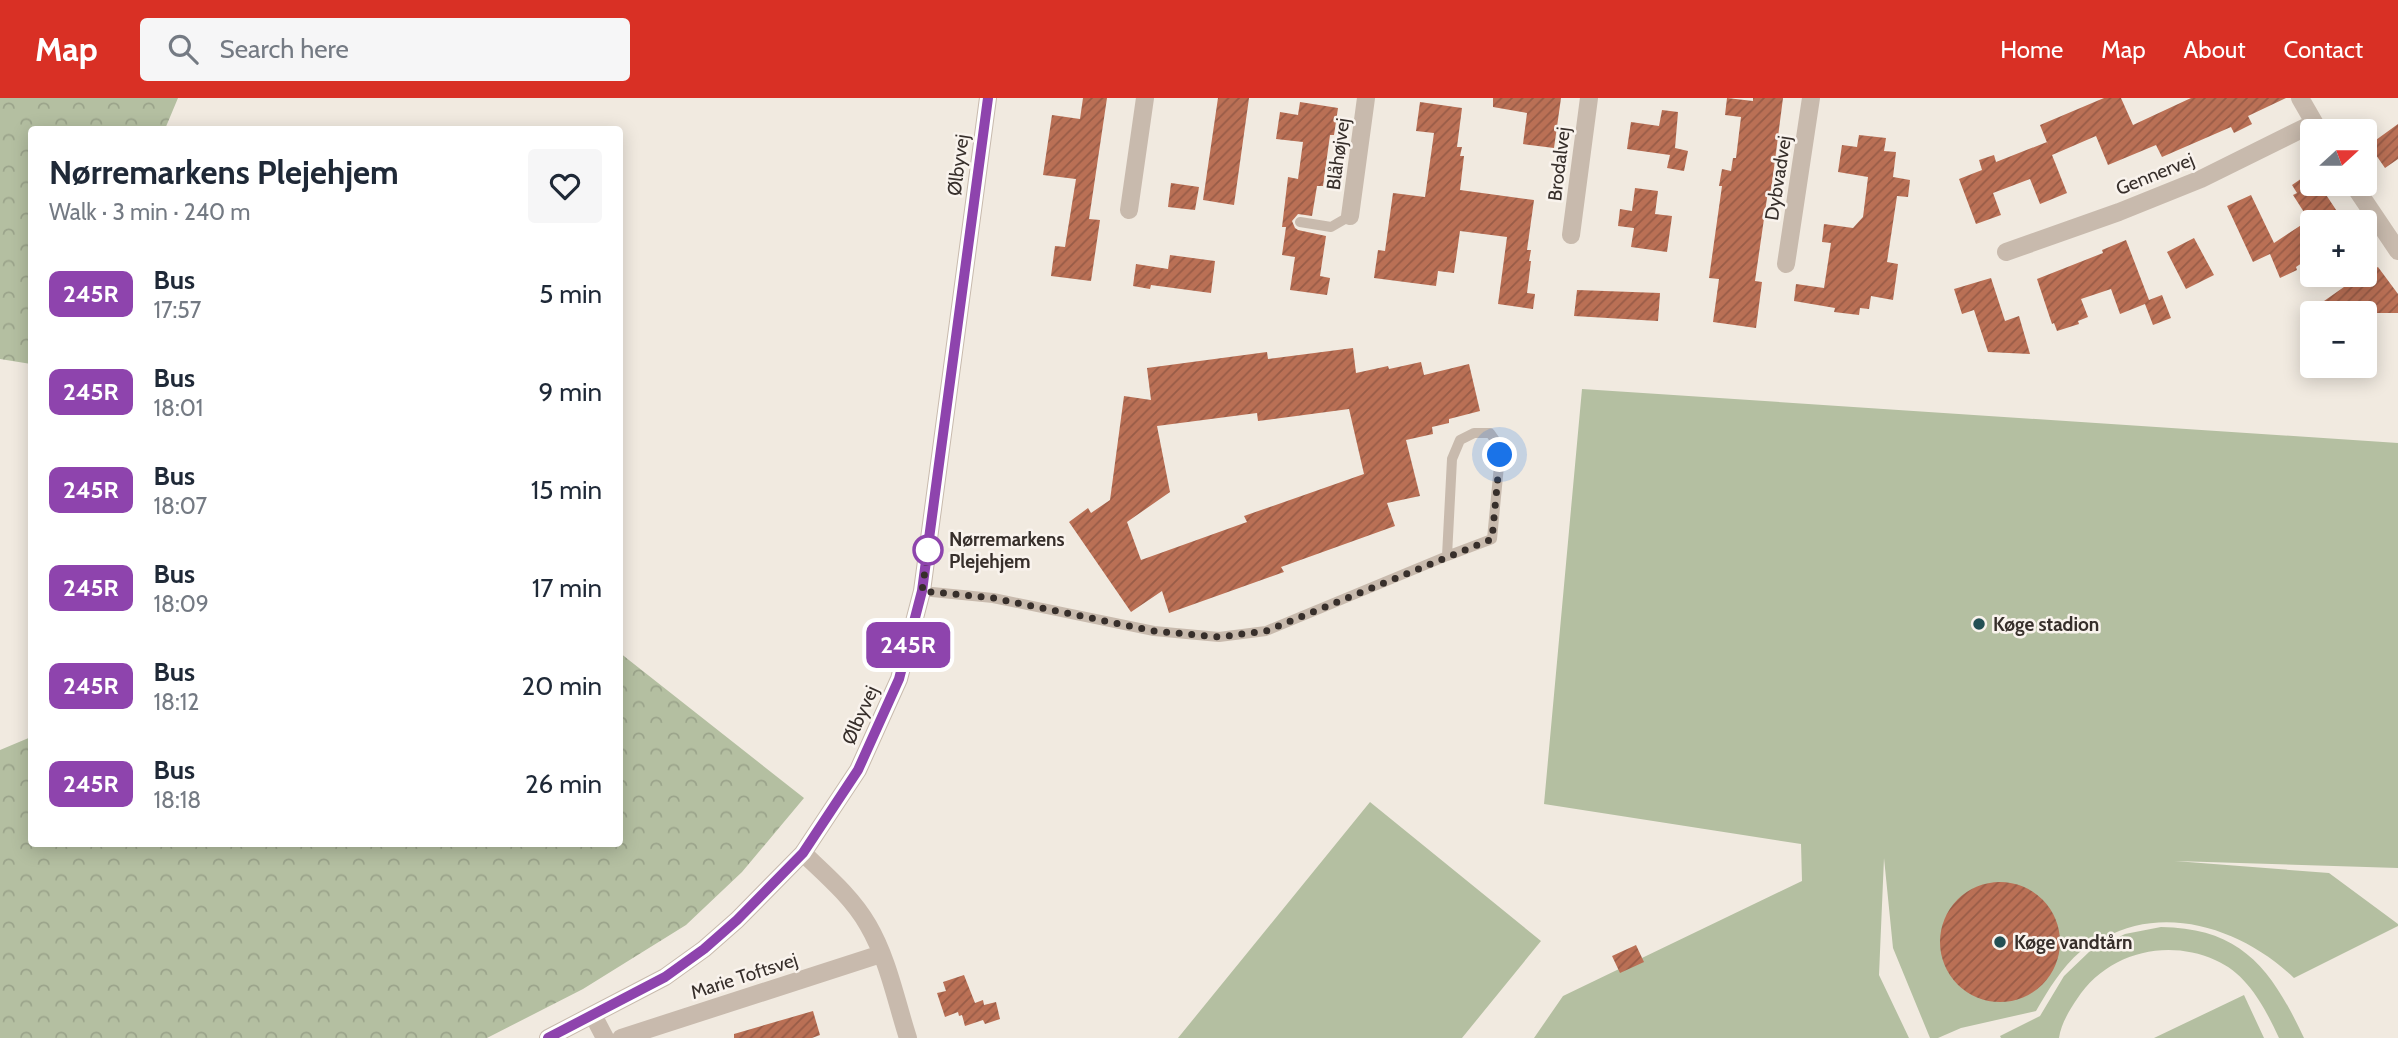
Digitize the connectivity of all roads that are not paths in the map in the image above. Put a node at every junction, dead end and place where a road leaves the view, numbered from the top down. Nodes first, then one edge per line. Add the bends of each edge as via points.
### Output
1 (988, 98) edge
2 (1145, 98) edge
3 (1366, 98) edge
4 (1589, 98) edge
5 (1811, 98) edge
6 (2300, 98) edge
7 (2312, 119) edge
8 (2300, 134) edge
9 (2361, 196) edge
10 (1129, 210) dead end
11 (1350, 216) joint
12 (1300, 222) dead end
13 (1571, 235) dead end
14 (2006, 251) dead end
15 (2398, 251) edge
16 (1786, 264) dead end
17 (1447, 556) junction
18 (922, 591) junction
19 (803, 853) junction
20 (881, 954) junction
21 (593, 1015) junction
22 (548, 1038) edge
23 (606, 1038) edge
24 (621, 1038) edge
25 (908, 1038) edge

1 - 18 street, Ølbyvej
2 - 10 street
3 - 11 street, Blåhøjvej
4 - 13 street, Brodalvej
5 - 16 street, Dybvadvej
6 - 7 street
8 - 14 street, Gennervej via 2119,212
9 - 15 street
11 - 12 lane via 1331,227
17 - 17 lane via 1452,459 1460,440 1474,433 1490,433 1500,455 1492,539
17 - 18 lane via 1266,631 1219,637 1154,631 993,598
18 - 19 street, Ølbyvej via 899,679 858,770
19 - 20 street via 852,902
19 - 21 street, Ølbyvej via 704,949 665,977
20 - 24 street, Marie Toftsvej
20 - 25 street
21 - 22 street, Ølbyvej
21 - 23 street

